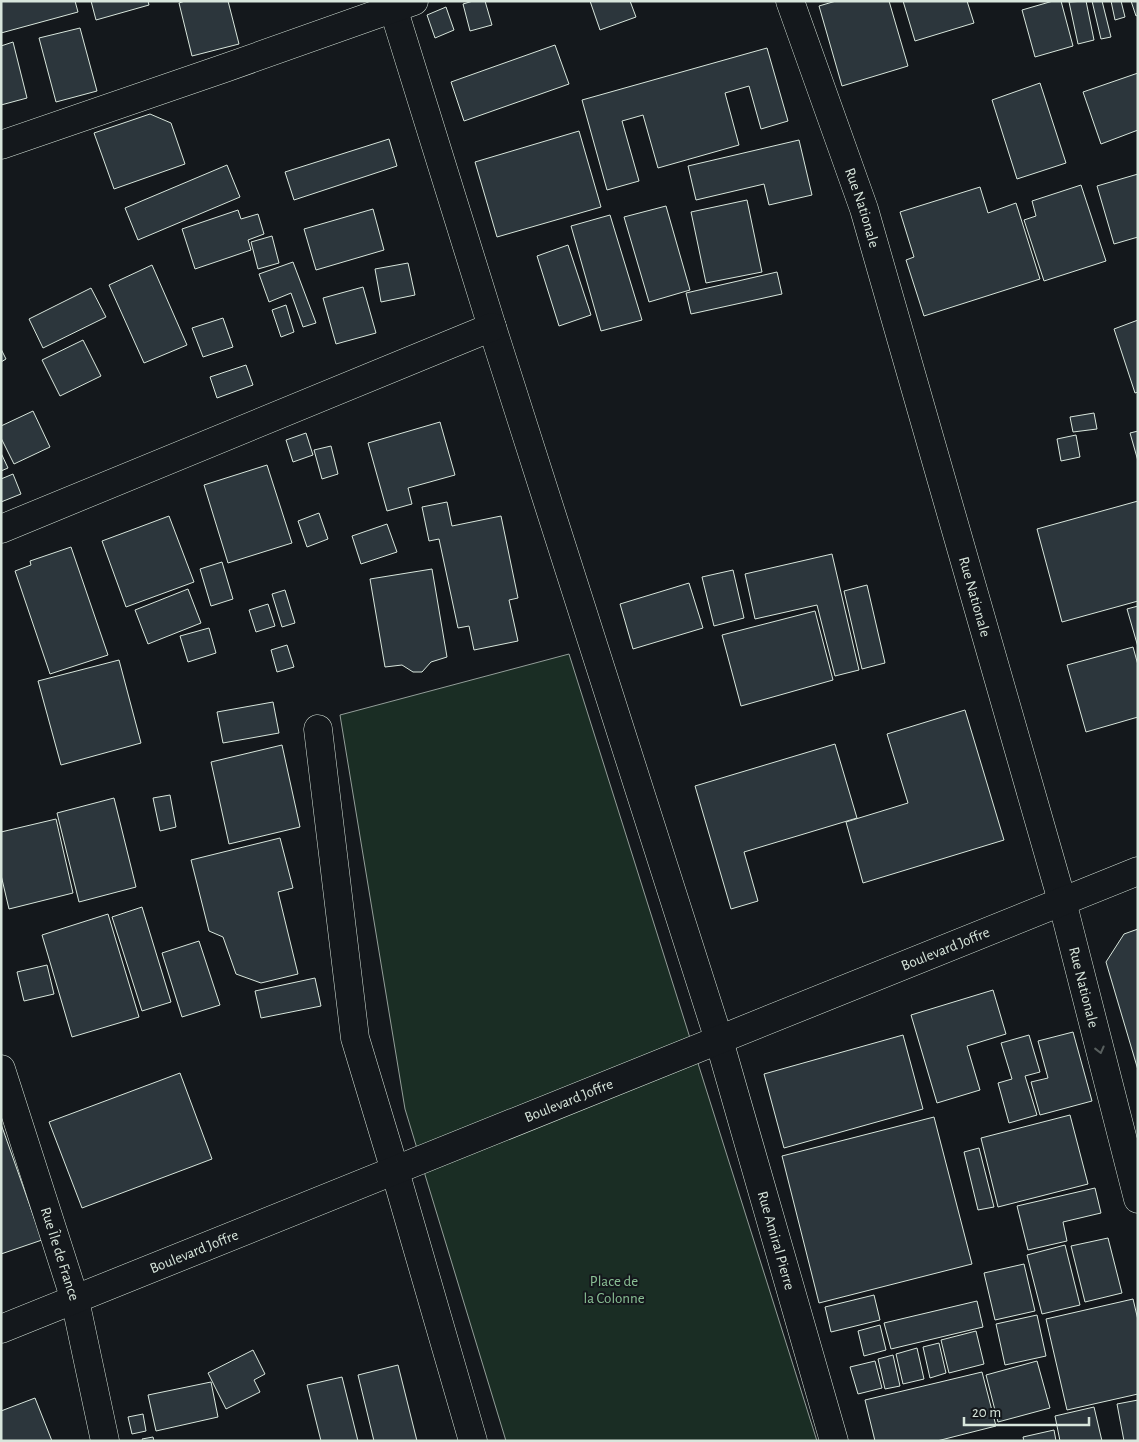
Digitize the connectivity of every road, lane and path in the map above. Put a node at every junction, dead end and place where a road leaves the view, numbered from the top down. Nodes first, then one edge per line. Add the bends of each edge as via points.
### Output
1 (790, 1) edge
2 (400, 4) edge
3 (1, 145) edge
4 (492, 328) junction
5 (1, 529) edge
6 (318, 729) dead end
7 (1138, 871) edge
8 (1062, 902) junction
9 (719, 1040) junction
10 (1, 1069) edge
11 (395, 1171) junction
12 (1138, 1199) edge
13 (75, 1300) junction
14 (1, 1329) edge
15 (105, 1441) edge
16 (473, 1441) edge
17 (834, 1441) edge

1 - 8 street, Rue Nationale via 864,209
2 - 3 street
2 - 4 street, Rue Amiral Pierre
4 - 5 street
4 - 9 street, Rue Amiral Pierre
6 - 11 street via 354,1038
7 - 8 street, Boulevard Joffre
8 - 9 street, Boulevard Joffre
8 -> 12 street, Rue Nationale
9 - 11 street, Boulevard Joffre
9 - 17 street, Rue Amiral Pierre
10 - 13 street, Rue Île de France
11 - 13 street, Boulevard Joffre
11 - 16 street
13 - 14 street, Boulevard Joffre
13 - 15 street, Rue Île de France

